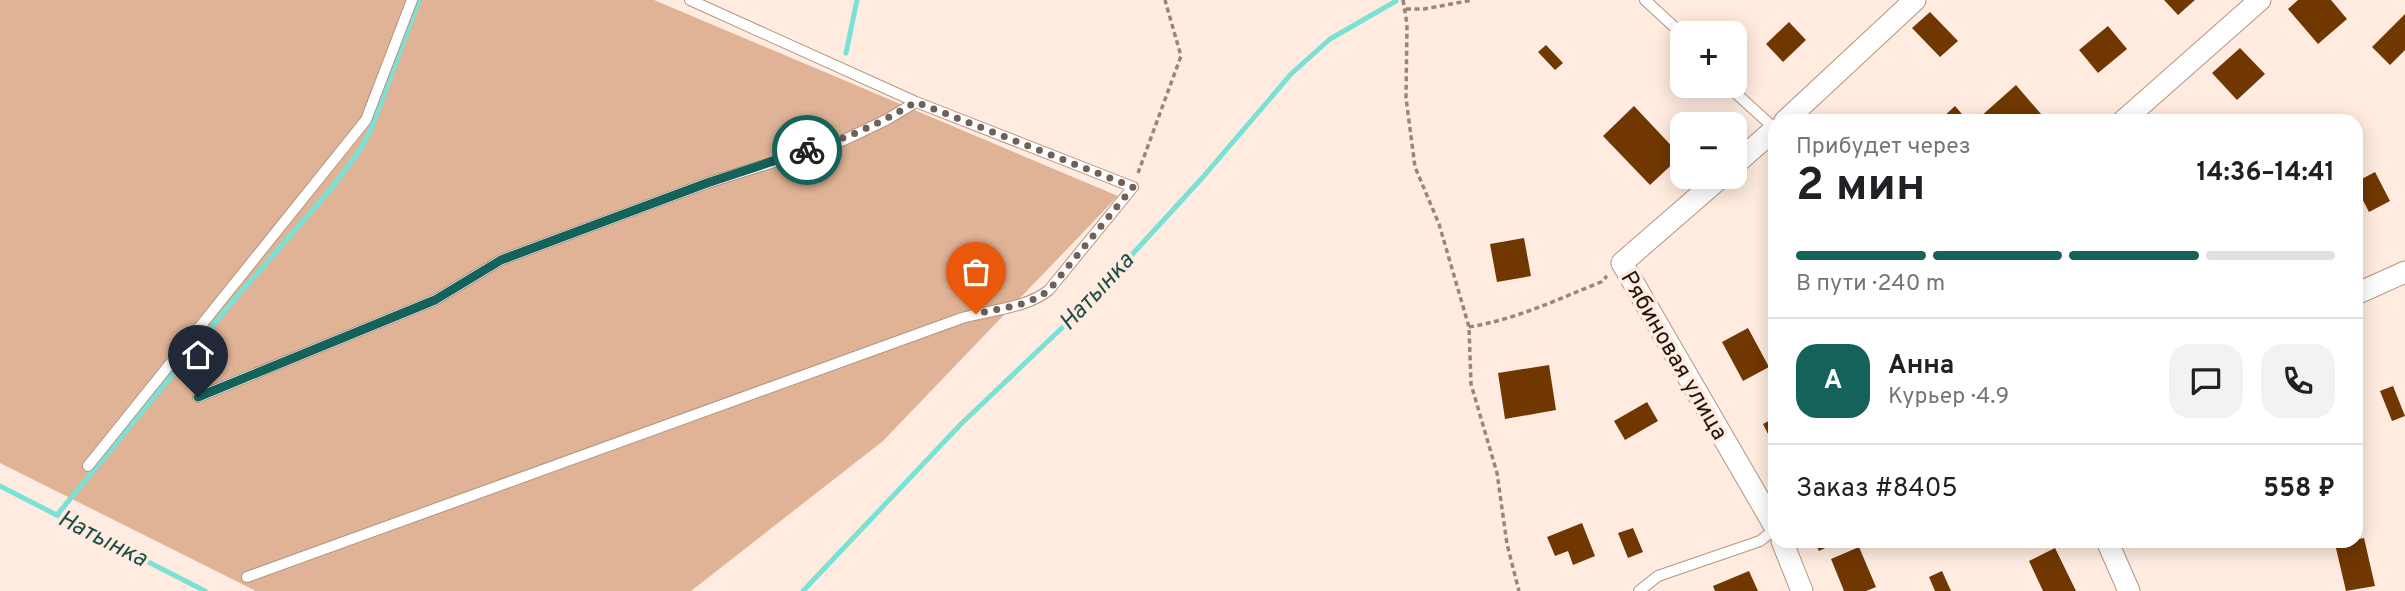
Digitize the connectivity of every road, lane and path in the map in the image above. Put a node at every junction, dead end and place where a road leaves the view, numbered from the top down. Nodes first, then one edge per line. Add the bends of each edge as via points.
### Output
1 (412, 0) edge
2 (690, 0) edge
3 (1165, 0) edge
4 (1403, 0) edge
5 (1473, 0) edge
6 (1645, 0) edge
7 (1915, 0) edge
8 (2260, 0) edge
9 (1406, 9) junction
10 (1670, 23) edge
11 (1741, 98) edge
12 (916, 102) junction
13 (1793, 114) edge
14 (2131, 114) edge
15 (1768, 123) edge
16 (1768, 134) edge
17 (1747, 153) edge
18 (1133, 187) junction
19 (1707, 189) edge
20 (1622, 263) junction
21 (2405, 272) edge
22 (2363, 291) edge
23 (1469, 327) junction
24 (198, 397) dead end
25 (88, 466) dead end
26 (1768, 517) edge
27 (1768, 533) edge
28 (1785, 548) edge
29 (2110, 548) edge
30 (247, 577) dead end
31 (1520, 591) edge
32 (1639, 591) edge
33 (1802, 591) edge
34 (2129, 591) edge

1 - 25 lane via 366,120
2 - 12 lane
3 - 18 path via 1181,56
4 - 9 path
5 - 9 path
6 - 10 lane
7 - 13 street
8 - 14 street
9 - 23 path via 1406,98 1415,167 1440,224
11 - 15 lane
12 - 18 lane
12 - 24 lane via 844,140 707,183 501,260 435,300
16 - 17 street
18 - 30 lane via 1039,298 962,318
19 - 20 street, Рябиновая улица
20 - 23 path via 1601,282 1526,314
20 - 26 street, Рябиновая улица
21 - 22 street
23 - 31 path via 1471,384 1497,473 1507,544
27 - 32 lane via 1760,541 1658,576
28 - 33 street
29 - 34 street

